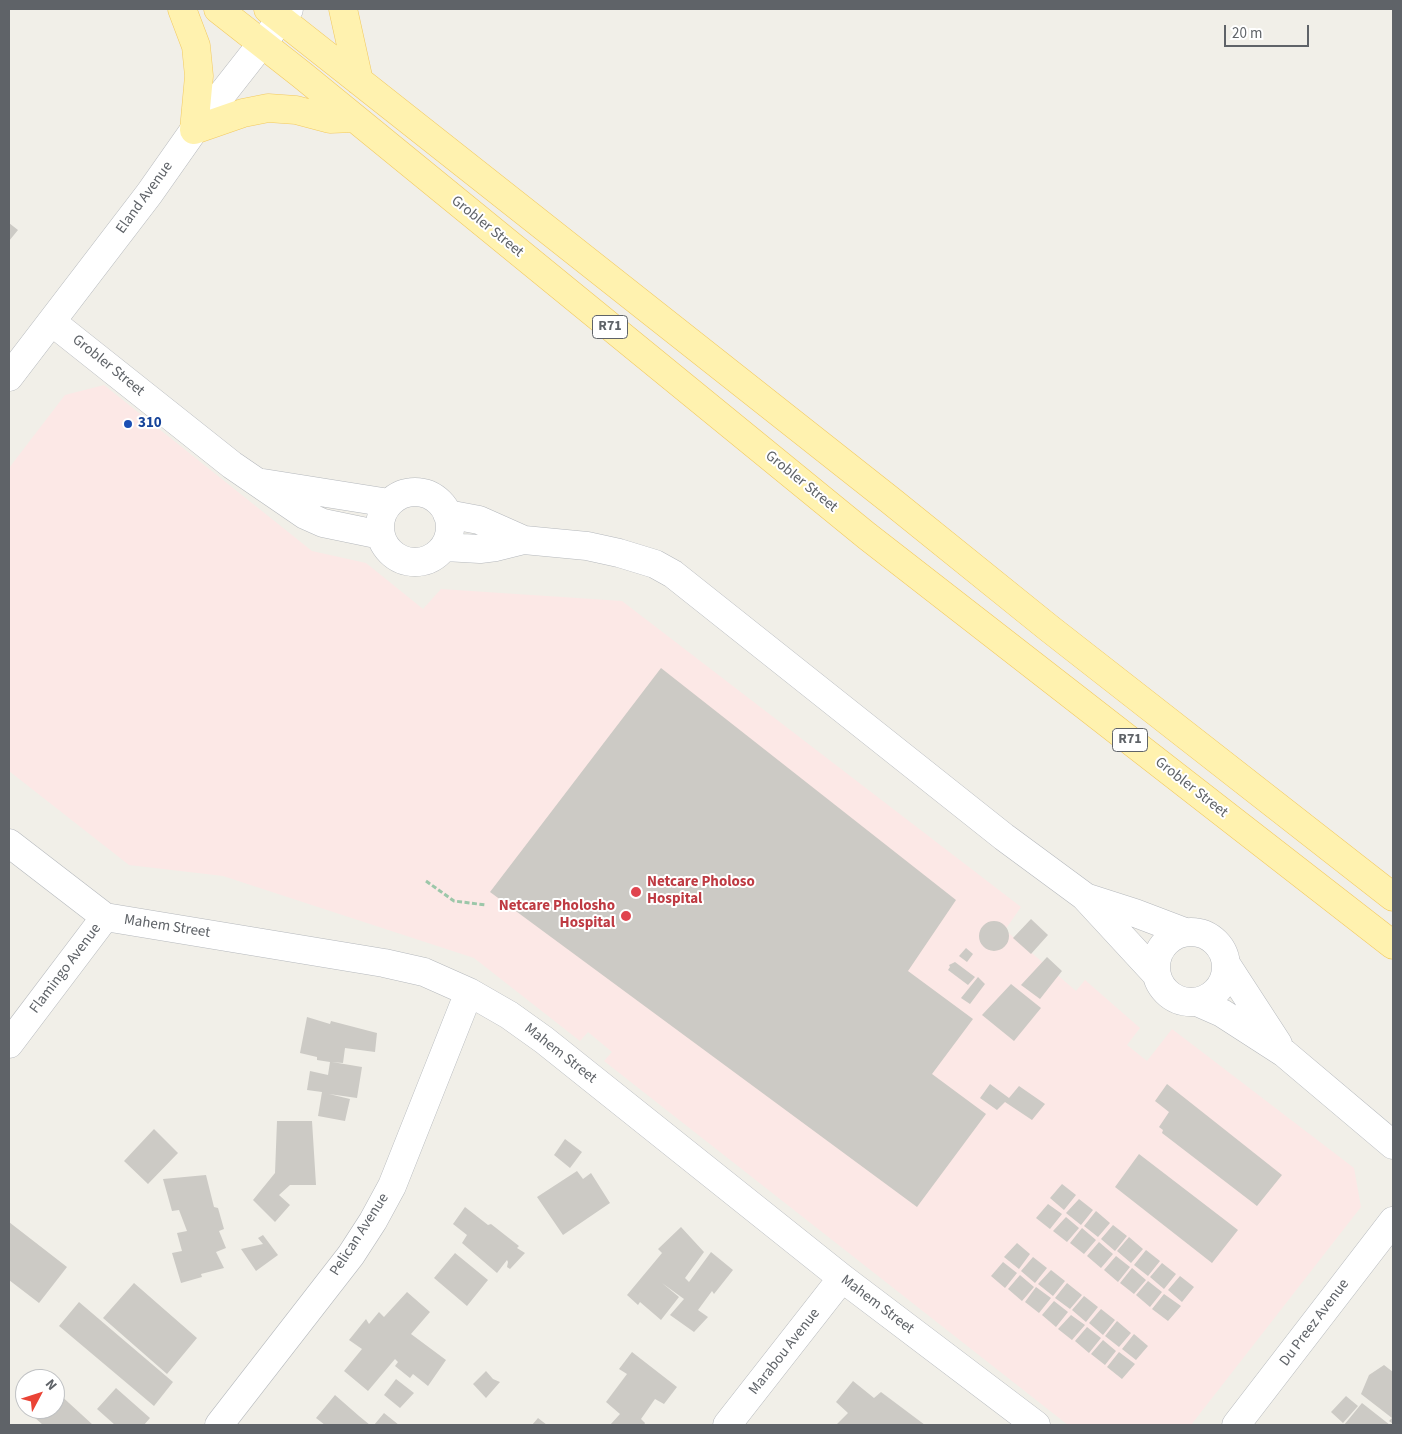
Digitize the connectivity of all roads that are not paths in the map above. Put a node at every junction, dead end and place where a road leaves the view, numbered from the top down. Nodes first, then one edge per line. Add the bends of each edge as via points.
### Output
1 (182, 9) edge
2 (218, 9) edge
3 (343, 9) edge
4 (280, 12) edge
5 (262, 42) junction
6 (359, 81) junction
7 (354, 118) junction
8 (194, 130) junction
9 (52, 322) junction
10 (9, 377) edge
11 (259, 482) junction
12 (390, 503) junction
13 (447, 514) junction
14 (381, 535) junction
15 (524, 540) junction
16 (444, 547) junction
17 (9, 843) edge
18 (1084, 896) junction
19 (1393, 896) edge
20 (105, 917) junction
21 (1185, 932) junction
22 (1393, 945) edge
23 (1226, 964) junction
24 (1156, 974) junction
25 (468, 992) junction
26 (1197, 1002) junction
27 (9, 1044) edge
28 (1284, 1053) junction
29 (1393, 1145) edge
30 (1393, 1221) edge
31 (842, 1278) junction
32 (218, 1425) edge
33 (727, 1425) edge
34 (1036, 1425) edge
35 (1236, 1425) edge

1 - 8 main road via 196,46 199,76
2 - 5 main road, Grobler Street / R71
3 - 6 main road
4 - 5 street, Eland Avenue
4 - 6 main road, R71
5 - 7 main road, Grobler Street / R71
5 - 8 street, Eland Avenue
6 - 19 main road, R71 via 1065,641
7 - 8 main road via 330,119 296,110 268,108
7 - 22 main road, Grobler Street / R71 via 859,529
8 - 9 street, Eland Avenue
9 - 10 street, Eland Avenue
9 - 11 street, Grobler Street via 232,465
11 - 12 street, Grobler Street
11 - 14 street, Grobler Street via 305,515 323,523
12 - 13 street via 404,494 421,492 432,496
12 - 14 street via 383,512
13 - 15 street via 479,520
13 - 16 street via 450,531
14 - 16 street via 385,546 403,561 426,561
15 - 16 street via 480,549
15 - 18 street via 587,546 619,553 673,574 1004,838
17 - 20 street, Mahem Street
18 - 21 street
18 - 24 street
20 - 25 street, Mahem Street via 384,963 424,972
20 - 27 street, Flamingo Avenue
21 - 23 street via 1197,932 1217,943
21 - 24 street via 1174,935 1162,947
23 - 26 street via 1225,977 1219,988
23 - 28 street
24 - 26 street via 1168,994 1178,1000
25 - 31 street, Mahem Street via 544,1040
25 - 32 street, Pelican Avenue via 392,1186 373,1221 351,1255
26 - 28 street via 1222,1013
28 - 29 street
30 - 35 street, Du Preez Avenue
31 - 33 street, Marabou Avenue
31 - 34 street, Mahem Street

